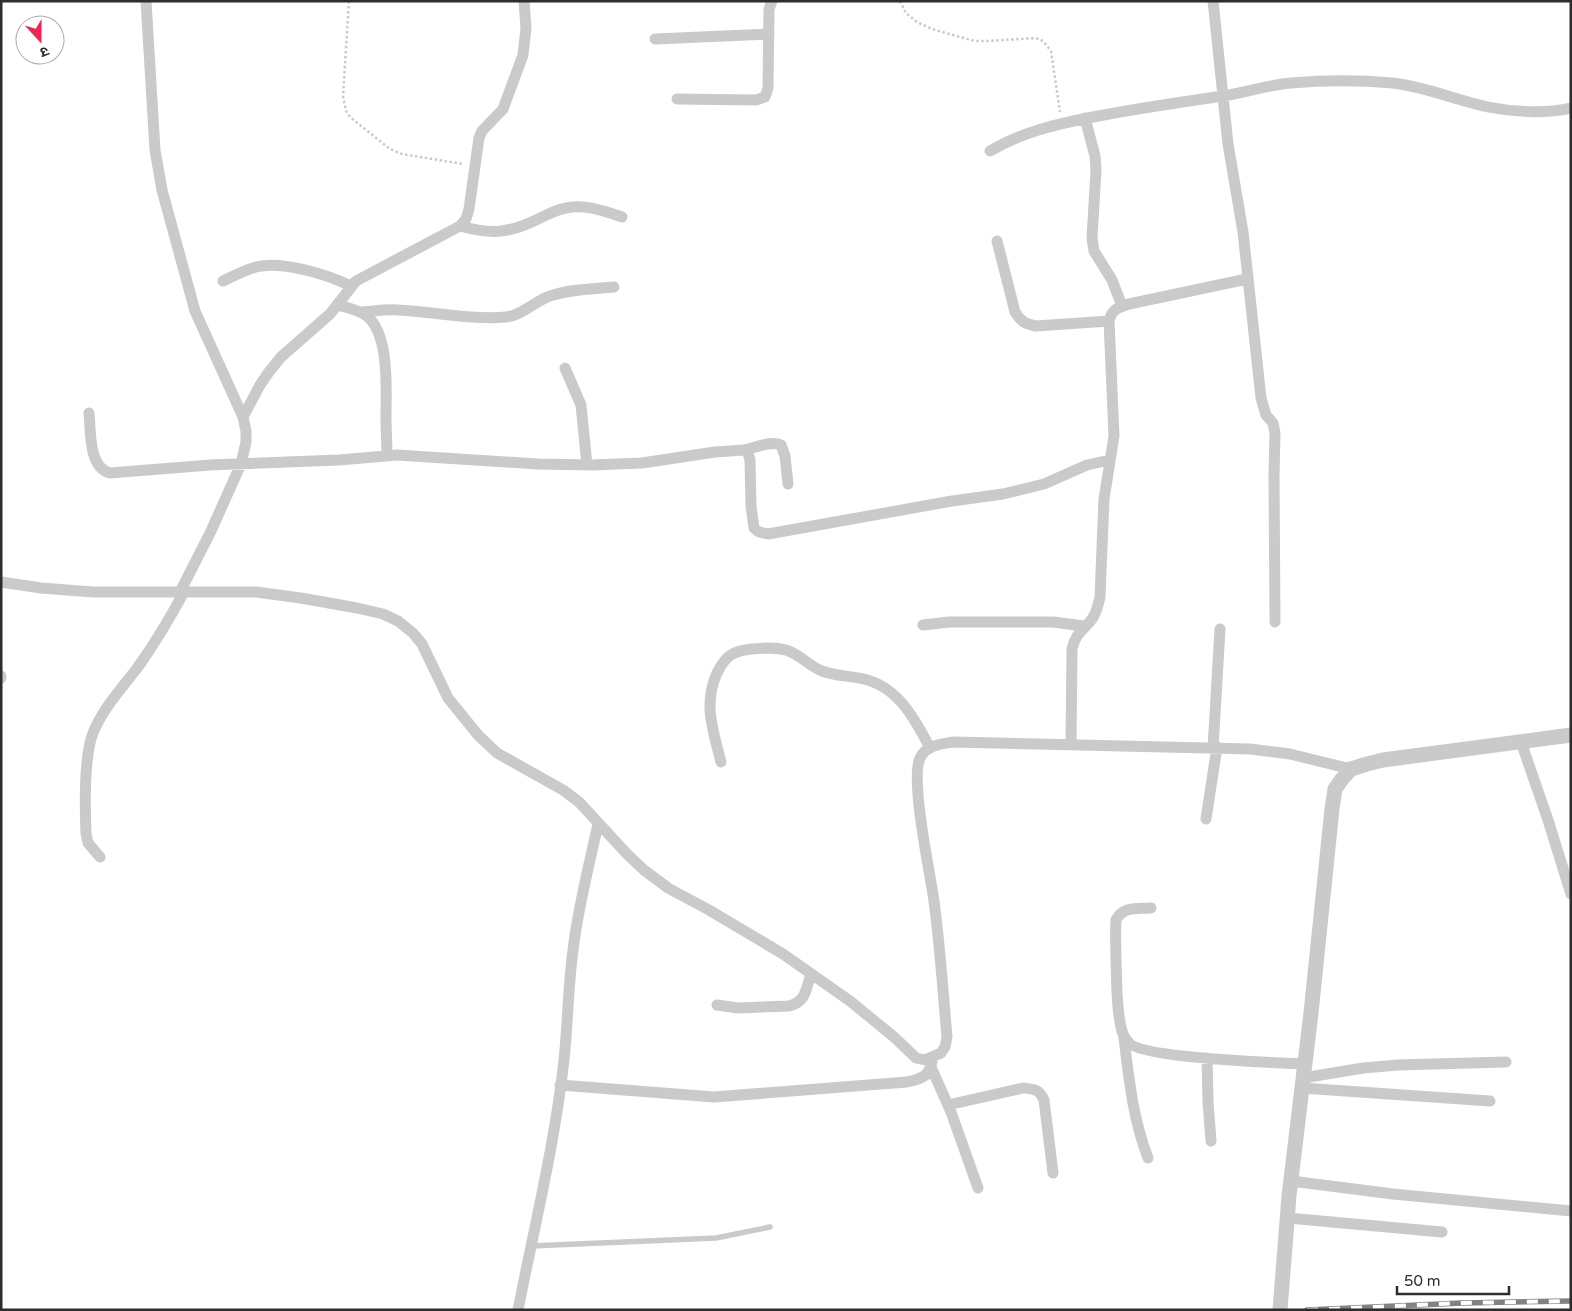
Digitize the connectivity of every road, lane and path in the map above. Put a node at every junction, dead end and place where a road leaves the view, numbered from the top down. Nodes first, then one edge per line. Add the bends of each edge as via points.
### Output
1 (146, 1) edge
2 (349, 1) edge
3 (524, 1) edge
4 (772, 1) edge
5 (900, 1) edge
6 (1213, 1) edge
7 (769, 34) junction
8 (655, 39) dead end
9 (1223, 96) junction
10 (677, 99) dead end
11 (1571, 108) edge
12 (1085, 118) junction
13 (1062, 124) junction
14 (990, 151) dead end
15 (475, 166) junction
16 (622, 217) dead end
17 (460, 226) junction
18 (997, 242) dead end
19 (1248, 279) junction
20 (223, 281) dead end
21 (351, 286) junction
22 (614, 286) dead end
23 (338, 305) junction
24 (1122, 306) junction
25 (362, 312) junction
26 (1109, 321) junction
27 (565, 368) dead end
28 (89, 413) dead end
29 (243, 417) junction
30 (744, 450) junction
31 (387, 456) junction
32 (1110, 460) junction
33 (241, 464) junction
34 (587, 465) junction
35 (788, 484) dead end
36 (1, 582) edge
37 (182, 592) junction
38 (1275, 622) dead end
39 (923, 625) dead end
40 (1084, 626) junction
41 (1220, 629) dead end
42 (1571, 735) edge
43 (1521, 742) junction
44 (1071, 744) junction
45 (930, 748) junction
46 (1215, 748) junction
47 (721, 762) dead end
48 (1351, 769) junction
49 (1206, 819) dead end
50 (598, 824) junction
51 (100, 857) dead end
52 (1570, 889) edge
53 (1151, 908) dead end
54 (811, 974) junction
55 (716, 1006) dead end
56 (1124, 1037) junction
57 (1207, 1058) junction
58 (1506, 1062) dead end
59 (932, 1063) junction
60 (1304, 1077) junction
61 (560, 1085) junction
62 (1490, 1101) dead end
63 (948, 1104) junction
64 (1211, 1141) dead end
65 (1148, 1158) dead end
66 (1053, 1173) dead end
67 (1291, 1181) junction
68 (978, 1188) dead end
69 (1571, 1211) edge
70 (1288, 1218) junction
71 (770, 1227) dead end
72 (1442, 1232) dead end
73 (531, 1246) junction
74 (518, 1310) edge
75 (1280, 1310) edge

1 - 29 street via 155,150 162,190 195,311
2 - 15 path via 343,96 346,111 390,149 402,154
3 - 15 street via 523,55 503,109 482,131
4 - 7 street
5 - 13 path via 906,13 917,22 960,37 975,41 1036,38 1043,41 1051,51
6 - 9 street
7 - 8 street
7 - 10 street via 765,97 756,100
9 - 11 street via 1290,83 1381,82 1409,85 1488,107 1512,110
9 - 12 street
9 - 19 street
12 - 13 street
12 - 24 street via 1095,163 1094,251 1112,280
13 - 14 street via 1037,129
15 - 17 street via 469,209
16 - 17 street via 600,210 568,207 506,232 479,232
17 - 21 street via 365,275
18 - 26 street via 1015,312 1026,324
19 - 24 street
19 - 38 street via 1261,398 1276,433
20 - 21 street via 257,266 270,266 320,273
21 - 23 street
22 - 25 street via 551,295 508,317 398,310
23 - 25 street
23 - 29 street via 269,372
24 - 26 street via 1113,311
25 - 31 street via 376,328 385,363
26 - 32 street via 1114,436
27 - 34 street via 581,405
28 - 33 street via 95,460 100,468 110,473
29 - 33 street via 246,442
30 - 32 street via 750,460 754,528 768,534 1003,494 1044,484 1087,465
30 - 34 street via 642,463
30 - 35 street via 771,443 781,445
31 - 33 street
31 - 34 street
32 - 40 street via 1104,499 1100,597 1097,611
33 - 37 street
36 - 37 street via 93,592
37 - 50 street via 256,592 383,614 398,620 422,644 448,698 478,735 497,753 563,790 579,802
37 - 51 street via 168,623 115,696 92,736 88,757 86,833 88,843
39 - 40 street via 1052,622
40 - 44 street via 1074,639 1072,649
41 - 46 street
42 - 43 street
43 - 48 street via 1383,760
43 - 52 street
44 - 45 street via 953,742
44 - 46 street
45 - 47 street via 916,721 900,700 885,688 872,681 825,672 814,668 797,654 771,648 733,653 725,658 712,684 709,697 711,721
45 - 59 street via 919,759 920,811 934,901 947,1037 945,1047
46 - 48 street via 1250,748 1290,754
46 - 49 street
48 - 60 street via 1335,789
50 - 54 street via 644,870 668,888 783,954
50 - 61 street via 575,931
53 - 56 street via 1126,910 1116,920 1117,992
54 - 55 street via 804,995 797,1004 738,1008
54 - 59 street via 850,1001 916,1058
56 - 57 street via 1139,1049
56 - 65 street via 1131,1100
57 - 60 street
57 - 64 street
58 - 60 street via 1398,1065
59 - 61 street via 928,1074 907,1082 736,1096 686,1096
59 - 63 street
60 - 62 street
60 - 67 street
61 - 73 street
63 - 66 street via 1024,1088 1036,1089 1044,1100
63 - 68 street
67 - 69 street
67 - 70 street
70 - 72 street
70 - 75 street
71 - 73 lane via 716,1238
73 - 74 street

